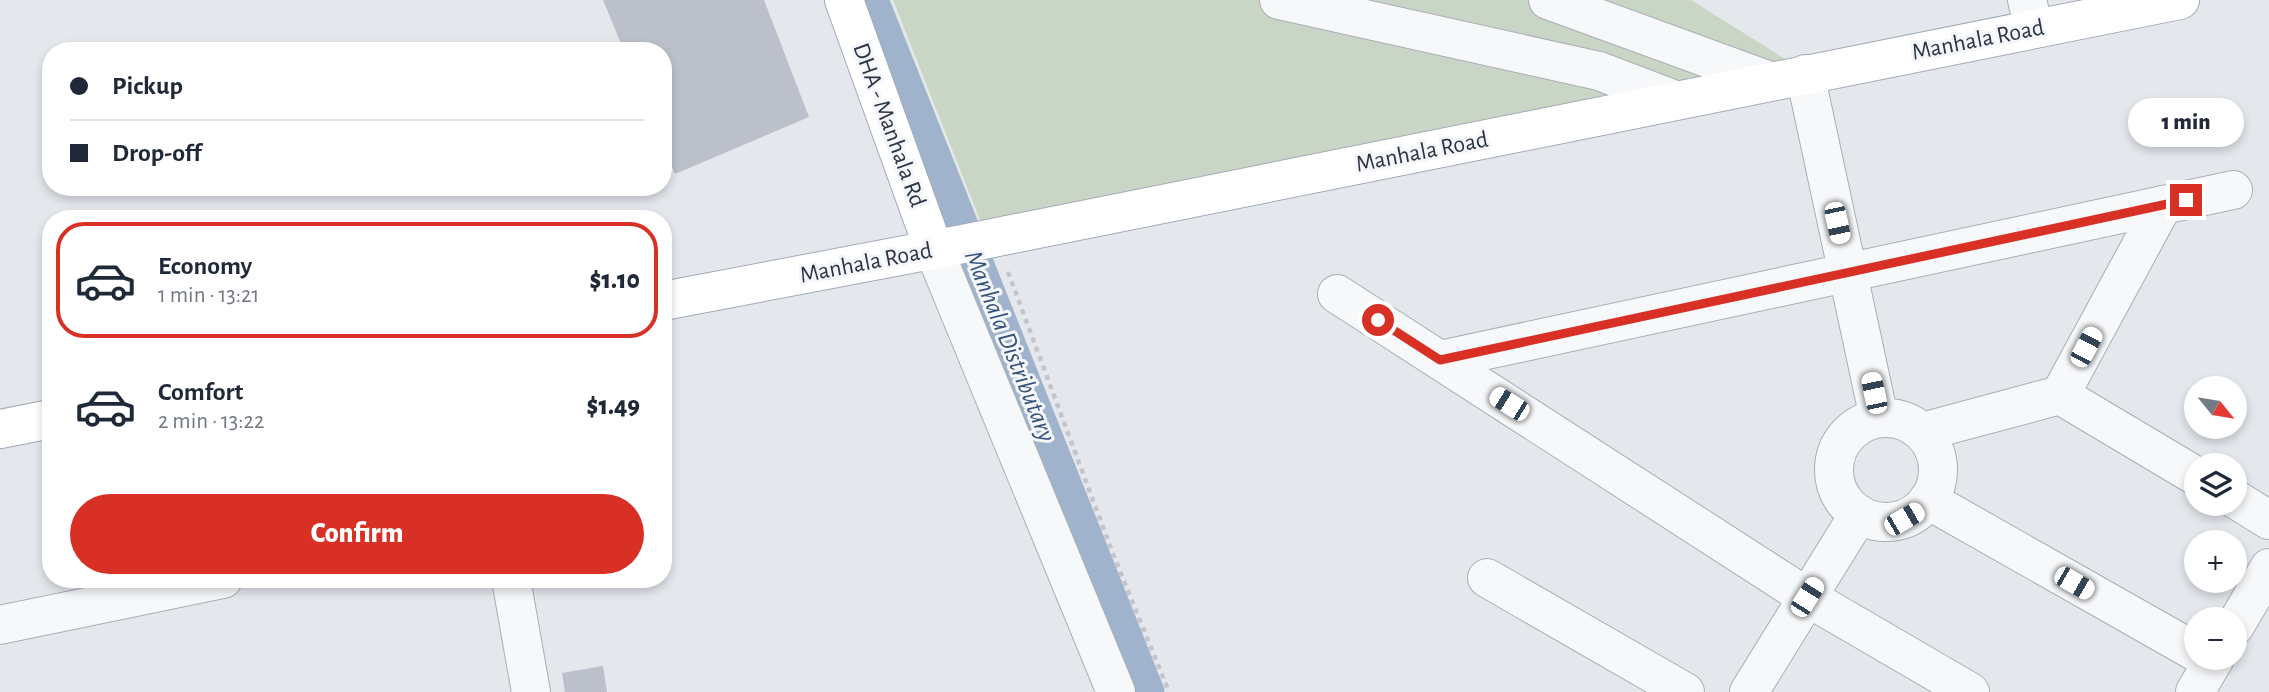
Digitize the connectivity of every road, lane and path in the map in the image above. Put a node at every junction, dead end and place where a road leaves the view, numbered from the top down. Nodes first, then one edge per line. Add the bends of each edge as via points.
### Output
1 (844, 0) edge
2 (1279, 0) edge
3 (1548, 0) edge
4 (2180, 0) edge
5 (2030, 14) edge
6 (1788, 78) junction
7 (1675, 100) junction
8 (2233, 190) dead end
9 (2163, 205) junction
10 (996, 238) junction
11 (934, 250) junction
12 (1848, 272) junction
13 (1337, 294) dead end
14 (672, 299) edge
15 (1440, 360) junction
16 (2060, 395) junction
17 (1879, 418) junction
18 (42, 421) edge
19 (0, 429) edge
20 (1922, 432) junction
21 (2184, 469) edge
22 (1928, 500) junction
23 (2247, 506) edge
24 (1859, 514) junction
25 (2269, 520) edge
26 (2269, 568) edge
27 (1487, 578) dead end
28 (179, 588) edge
29 (512, 588) edge
30 (1807, 597) junction
31 (2246, 607) edge
32 (0, 625) edge
33 (2184, 652) edge
34 (531, 692) edge
35 (1116, 692) edge
36 (1169, 692) edge
37 (1685, 692) edge
38 (1749, 692) edge
39 (1970, 692) edge

1 - 11 main road, DHA - Manhala Rd
2 - 7 street via 1599,71
3 - 6 street
4 - 5 main road, Manhala Road
5 - 6 main road, Manhala Road
6 - 7 main road, Manhala Road
6 - 12 street
7 - 10 main road, Manhala Road
8 - 9 street
9 - 12 street
9 - 16 street
10 - 11 main road, Manhala Road
10 - 36 path
11 - 14 main road, Manhala Road
11 - 35 street
12 - 15 street
12 - 17 street
13 - 15 street
15 - 30 street
16 - 20 street
16 - 21 street
17 - 20 street via 1902,420
17 - 24 street via 1850,431 1835,458 1838,491
18 - 19 main road
20 - 22 street via 1938,465
22 - 24 street via 1904,519 1873,521
22 - 33 street
23 - 25 street
24 - 30 street
26 - 31 street
27 - 37 street
28 - 32 street
29 - 34 street
30 - 38 street
30 - 39 street

